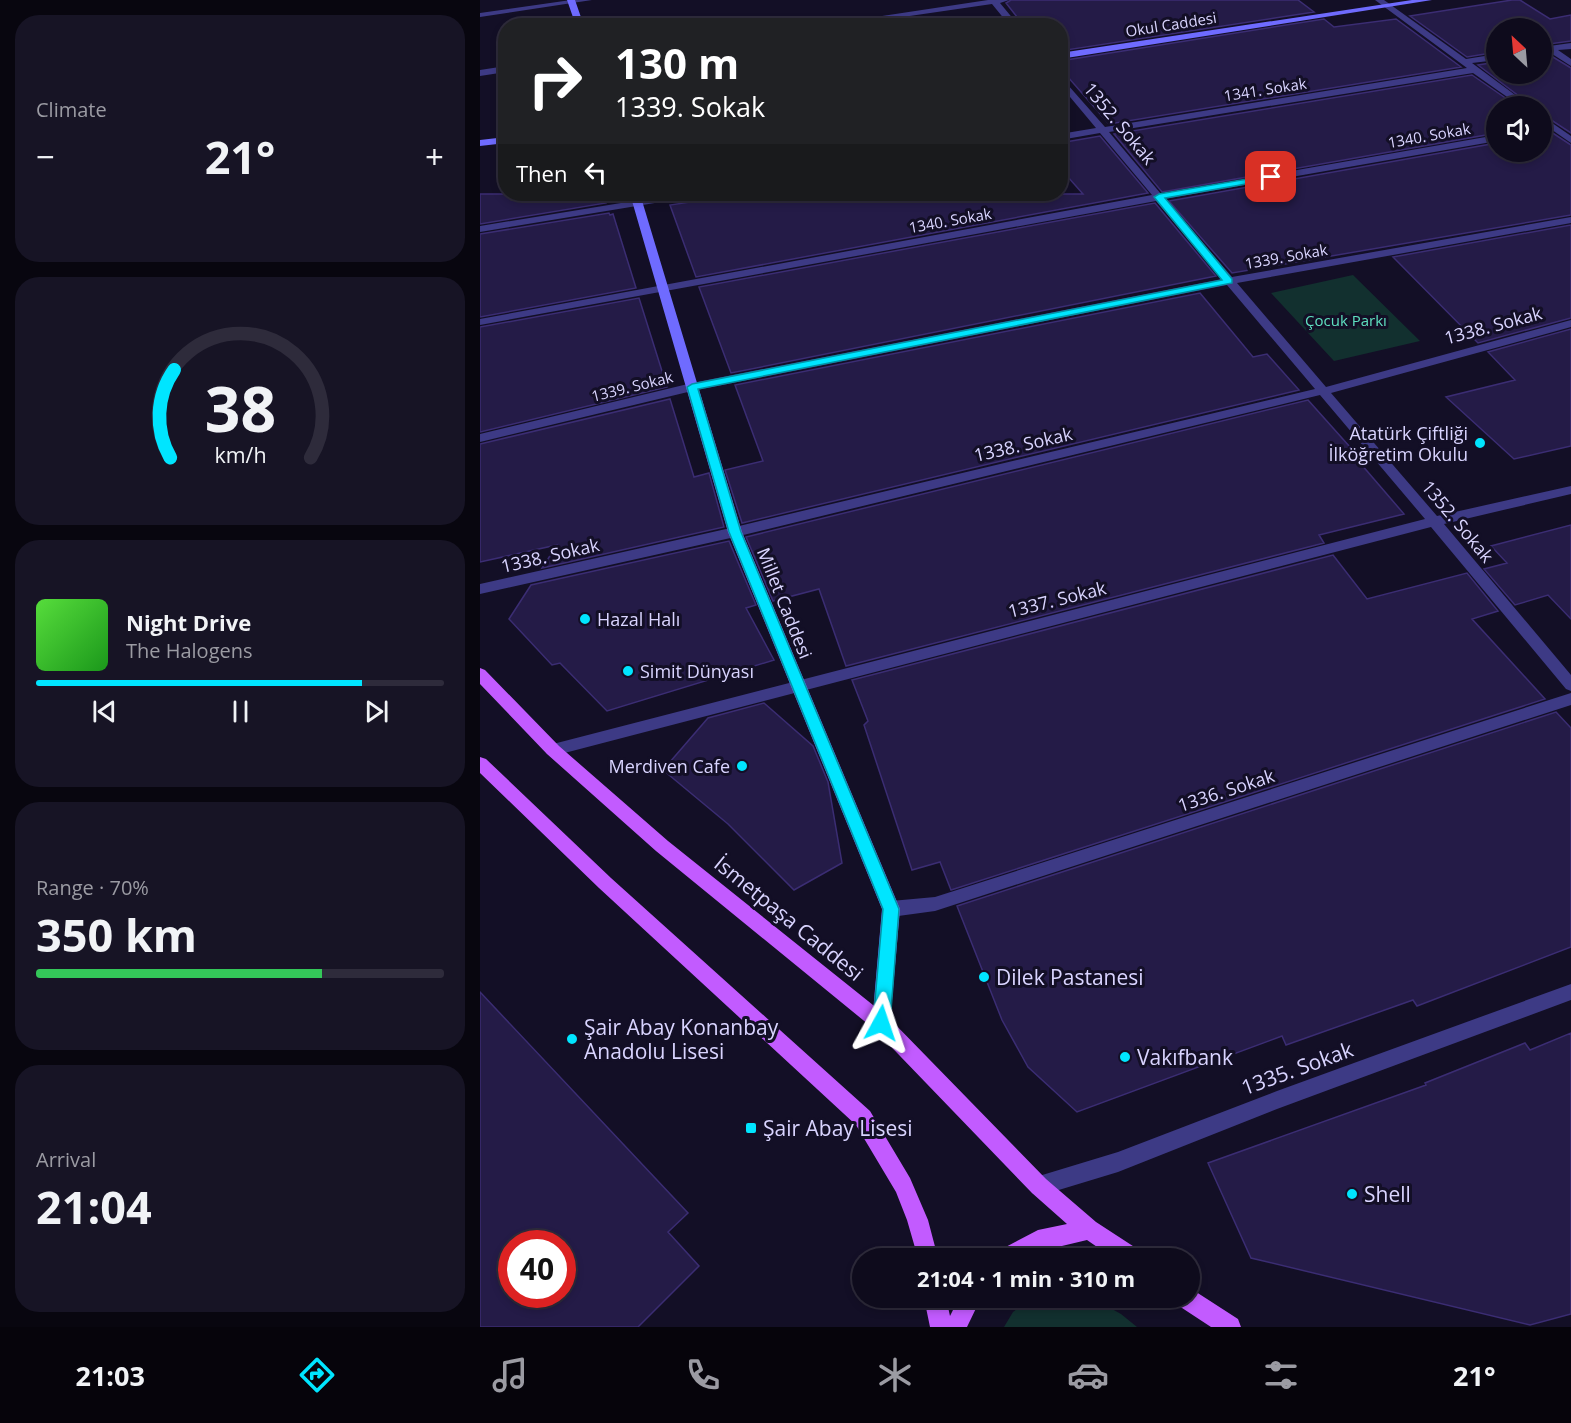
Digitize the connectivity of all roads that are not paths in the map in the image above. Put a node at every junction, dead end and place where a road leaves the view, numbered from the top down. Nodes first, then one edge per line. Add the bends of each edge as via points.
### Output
1 (588, 0) edge
2 (1005, 0) edge
3 (1379, 0) edge
4 (1428, 0) edge
5 (571, 1) edge
6 (994, 1) edge
7 (1387, 6) junction
8 (480, 15) edge
9 (577, 18) edge
10 (876, 18) edge
11 (1009, 18) edge
12 (1571, 46) edge
13 (1552, 49) edge
14 (1552, 53) edge
15 (1068, 55) edge
16 (1486, 59) edge
17 (1464, 62) junction
18 (1571, 63) edge
19 (1473, 69) junction
20 (498, 70) edge
21 (480, 73) edge
22 (1068, 88) edge
23 (1511, 96) edge
24 (1571, 125) edge
25 (1552, 126) edge
26 (1552, 128) edge
27 (1555, 128) junction
28 (1103, 130) junction
29 (1068, 136) edge
30 (1486, 140) edge
31 (1571, 140) edge
32 (498, 141) edge
33 (480, 143) edge
34 (1159, 197) junction
35 (621, 201) edge
36 (637, 201) edge
37 (1571, 220) edge
38 (480, 229) edge
39 (1229, 281) junction
40 (662, 287) junction
41 (480, 322) edge
42 (1571, 323) edge
43 (692, 387) junction
44 (1324, 391) junction
45 (480, 438) edge
46 (1571, 490) edge
47 (1436, 521) junction
48 (735, 532) junction
49 (480, 589) edge
50 (480, 674) edge
51 (1571, 685) edge
52 (798, 686) junction
53 (1571, 699) edge
54 (553, 750) junction
55 (480, 763) edge
56 (891, 909) junction
57 (1571, 992) edge
58 (881, 1023) junction
59 (1038, 1186) junction
60 (1089, 1229) junction
61 (926, 1248) edge
62 (1026, 1248) edge
63 (1117, 1248) edge
64 (1200, 1307) edge
65 (937, 1308) edge
66 (965, 1308) edge
67 (941, 1327) edge
68 (956, 1327) edge
69 (1230, 1327) edge

1 - 5 street
2 - 6 street
3 - 7 street
4 - 7 street, Okul Caddesi
5 - 8 street
5 - 9 street
6 - 10 street
6 - 11 street
7 - 15 street, Okul Caddesi
7 - 17 street
12 - 13 street
14 - 18 street
16 - 17 street
17 - 19 street
19 - 23 street
19 - 28 street, 1341. Sokak
20 - 21 street
22 - 28 street, 1352. Sokak
24 - 27 street
25 - 27 street
26 - 27 street
27 - 31 street
28 - 29 street, 1341. Sokak
28 - 34 street, 1352. Sokak
30 - 34 street, 1340. Sokak
32 - 33 street
34 - 39 street, 1352. Sokak
34 - 40 street, 1340. Sokak
35 - 38 street
36 - 40 street, Millet Caddesi
37 - 39 street, 1339. Sokak
39 - 43 street, 1339. Sokak
39 - 44 street, 1352. Sokak
40 - 41 street, 1340. Sokak
40 - 43 street, Millet Caddesi
42 - 44 street, 1338. Sokak
43 - 45 street, 1339. Sokak
43 - 48 street, Millet Caddesi
44 - 47 street, 1352. Sokak
44 - 48 street, 1338. Sokak
46 - 47 street, 1337. Sokak
47 - 51 street, 1352. Sokak
47 - 52 street, 1337. Sokak
48 - 49 street, 1338. Sokak
48 - 52 street, Millet Caddesi
50 - 54 main road, İsmetpaşa Caddesi
52 - 54 street, 1337. Sokak
52 - 56 street, Millet Caddesi
53 - 56 street, 1336. Sokak via 935,904
54 - 58 main road, İsmetpaşa Caddesi via 662,846
55 - 61 main road via 605,883 863,1118 891,1159 921,1225
56 - 58 street, Millet Caddesi
57 - 59 street, 1335. Sokak via 1118,1162
58 - 59 main road, İsmetpaşa Caddesi
59 - 60 main road, İsmetpaşa Caddesi
60 - 62 main road via 1038,1241
60 - 63 main road, İsmetpaşa Caddesi
64 - 69 main road
65 - 67 main road
66 - 68 main road

